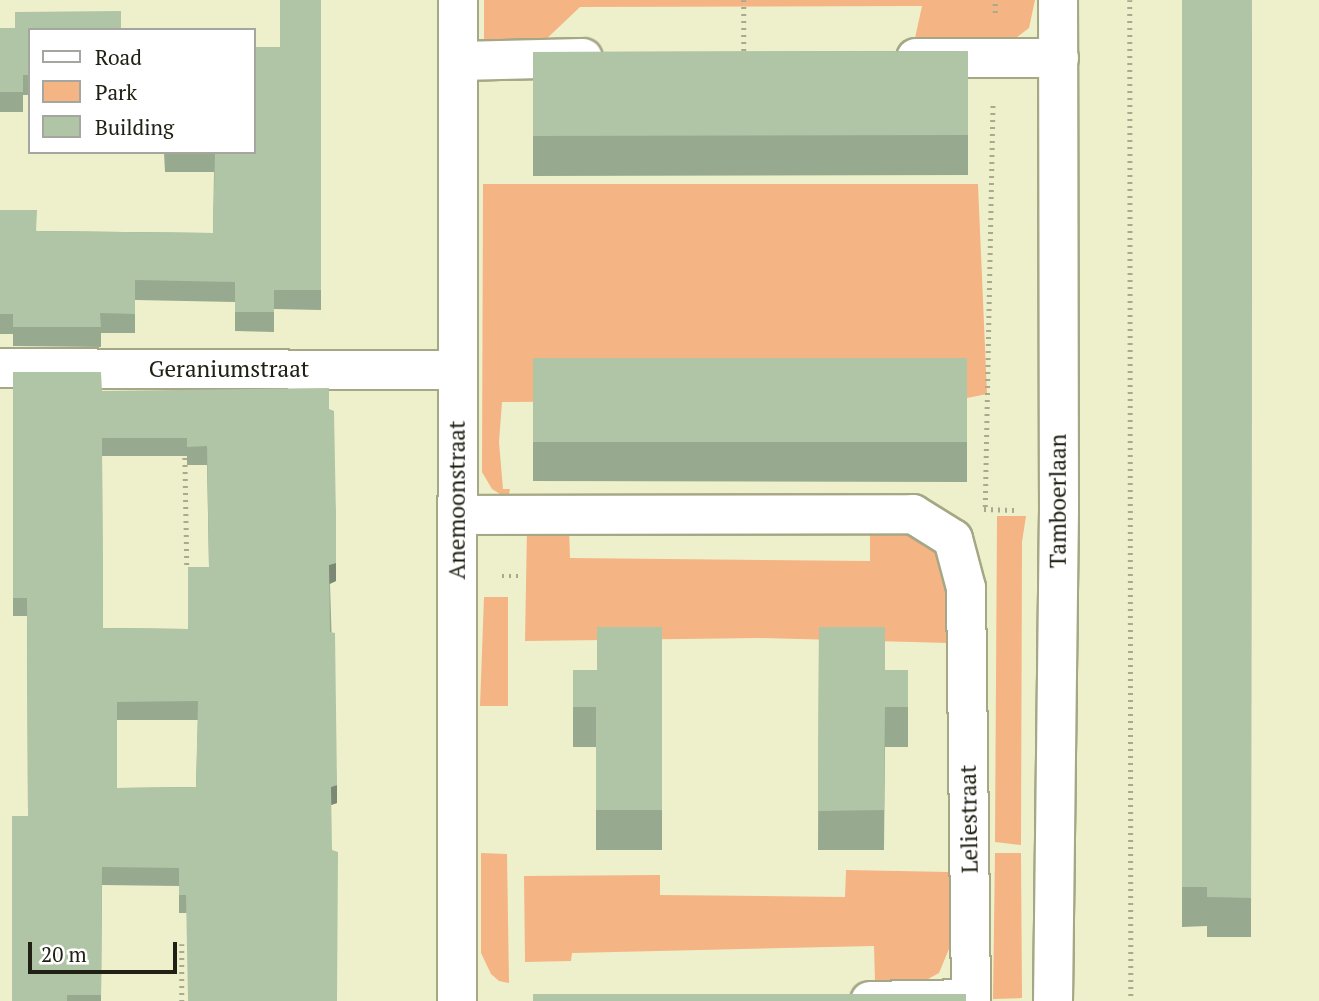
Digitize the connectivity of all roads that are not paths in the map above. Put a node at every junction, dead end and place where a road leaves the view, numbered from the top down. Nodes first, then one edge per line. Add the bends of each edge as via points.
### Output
1 (458, 0) edge
2 (1059, 0) edge
3 (612, 58) edge
4 (883, 58) edge
5 (1059, 58) junction
6 (459, 61) junction
7 (0, 368) edge
8 (458, 370) junction
9 (457, 516) junction
10 (457, 1001) edge
11 (870, 1001) edge
12 (1052, 1001) edge

1 - 6 street, Anemoonstraat
2 - 5 street, Tamboerlaan
3 - 6 street
4 - 5 street
5 - 12 street, Tamboerlaan
6 - 8 street, Anemoonstraat
7 - 8 street, Geraniumstraat
8 - 9 street, Anemoonstraat
9 - 10 street, Anemoonstraat
9 - 11 street, Leliestraat via 913,514 969,530 971,999

